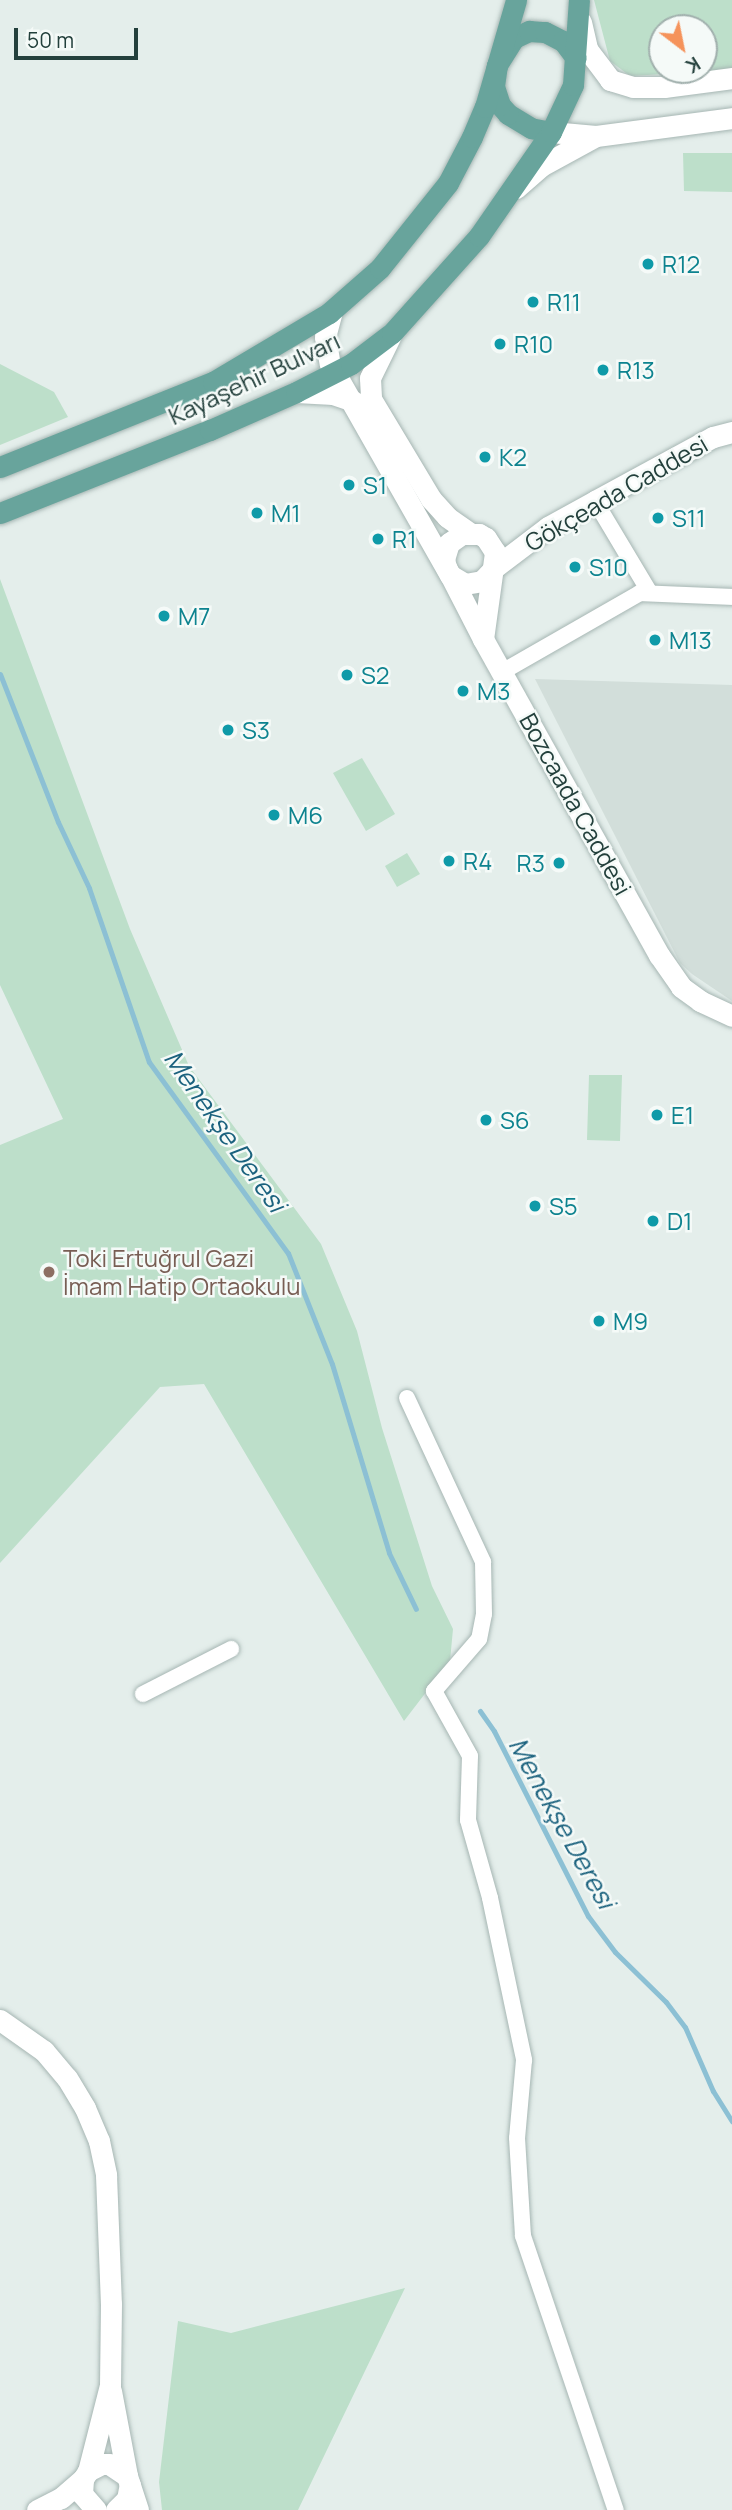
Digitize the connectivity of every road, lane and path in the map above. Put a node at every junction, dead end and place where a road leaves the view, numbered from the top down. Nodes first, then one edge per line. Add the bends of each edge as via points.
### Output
1 (516, 0) edge
2 (579, 4) edge
3 (576, 58) junction
4 (498, 65) junction
5 (732, 78) edge
6 (610, 80) junction
7 (732, 118) edge
8 (551, 132) junction
9 (596, 136) junction
10 (508, 194) junction
11 (332, 311) junction
12 (392, 333) junction
13 (335, 373) junction
14 (296, 392) junction
15 (354, 401) junction
16 (732, 432) edge
17 (0, 467) edge
18 (595, 500) junction
19 (0, 513) edge
20 (470, 533) junction
21 (446, 567) junction
22 (494, 568) junction
23 (650, 593) junction
24 (732, 597) edge
25 (483, 639) junction
26 (502, 673) junction
27 (732, 1016) edge
28 (407, 1398) dead end
29 (231, 1648) dead end
30 (143, 1694) dead end
31 (0, 2020) edge
32 (110, 2385) junction
33 (86, 2475) junction
34 (128, 2480) junction
35 (94, 2509) edge
36 (37, 2510) edge
37 (53, 2510) edge
38 (116, 2510) edge
39 (138, 2510) edge
40 (616, 2510) edge

1 - 4 main road, Kayaşehir Bulvarı
2 - 3 main road, Kayaşehir Bulvarı
2 - 6 street via 583,40
3 - 4 main road via 563,41 530,31 514,38
3 - 6 street
3 - 8 main road, Kayaşehir Bulvarı via 573,85
4 - 8 main road via 494,86 500,105 531,128
4 - 11 main road, Kayaşehir Bulvarı via 472,136 448,183 380,268
5 - 6 street via 664,87 634,87
7 - 9 street
8 - 9 street
8 - 10 main road, Kayaşehir Bulvarı
9 - 10 street via 541,166
10 - 12 main road, Kayaşehir Bulvarı via 480,236
11 - 13 street, Bozcaada Caddesi via 325,337
11 - 17 main road, Kayaşehir Bulvarı via 213,382
12 - 13 main road, Kayaşehir Bulvarı
12 - 20 street via 370,378 371,399 431,499
13 - 14 main road, Kayaşehir Bulvarı
13 - 15 street, Bozcaada Caddesi
14 - 15 street via 332,394
14 - 19 main road, Kayaşehir Bulvarı
15 - 21 street, Bozcaada Caddesi
16 - 18 street, Gökçeada Caddesi via 713,437
18 - 22 street, Gökçeada Caddesi via 548,527
18 - 23 street
20 - 21 street via 449,543
20 - 22 street via 492,544
21 - 22 street, Gökçeada Caddesi via 465,584 482,581
21 - 25 street, Bozcaada Caddesi
22 - 25 street
23 - 24 street
23 - 26 street via 640,593
25 - 26 street, Bozcaada Caddesi
26 - 27 street, Bozcaada Caddesi via 659,955 681,986
28 - 40 street via 483,1562 484,1614 479,1639 434,1691 470,1756 468,1820 490,1898 524,2060 517,2138 523,2236
29 - 30 street
31 - 32 street via 44,2051 67,2078 99,2141 110,2206
32 - 33 street
32 - 34 street
33 - 34 street via 109,2464
33 - 35 street via 82,2494
33 - 36 street via 61,2498
34 - 38 street via 127,2499
34 - 39 street
35 - 37 street

